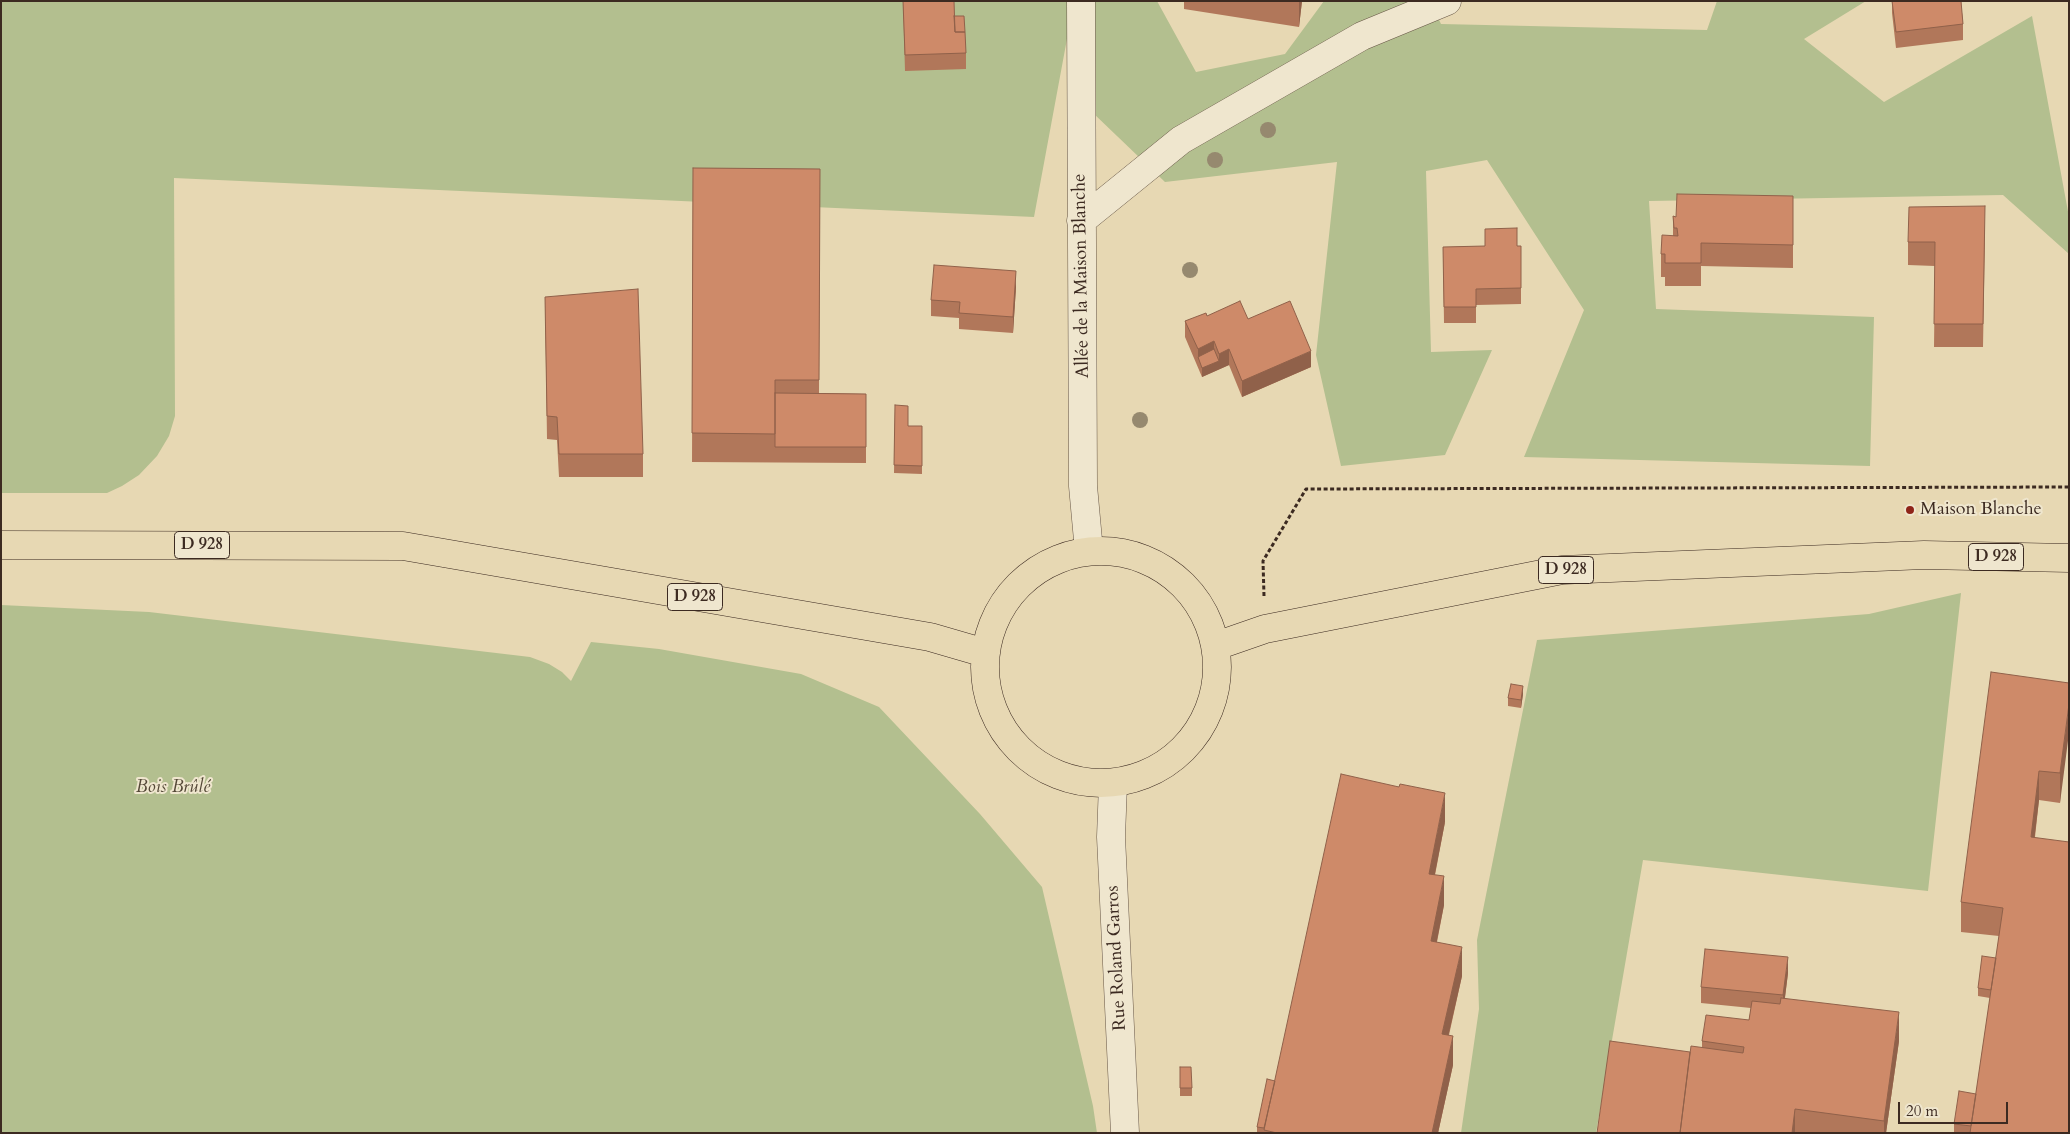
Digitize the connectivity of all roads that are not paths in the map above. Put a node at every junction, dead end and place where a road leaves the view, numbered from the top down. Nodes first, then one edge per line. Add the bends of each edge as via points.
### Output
1 (1081, 1) edge
2 (1447, 1) edge
3 (1081, 221) junction
4 (1, 544) edge
5 (1089, 551) junction
6 (2069, 558) edge
7 (1216, 646) junction
8 (985, 653) junction
9 (1113, 784) junction
10 (1125, 1133) edge

1 - 3 street, Allée de la Maison Blanche
2 - 3 street via 1362,36 1181,140
3 - 5 street, Allée de la Maison Blanche via 1082,486
4 - 8 main road, D 928 via 403,546 930,638
5 - 7 main road via 1124,552 1157,564 1184,585 1205,613
5 - 8 main road via 1051,561 1019,584 996,615
6 - 7 main road, D 928 via 1924,555 1562,570 1265,629
7 - 9 main road via 1217,684 1214,694 1205,721 1182,752 1150,774
8 - 9 main road via 986,687 997,721 1018,749 1046,770 1078,782
9 - 10 street, Rue Roland Garros via 1111,837

